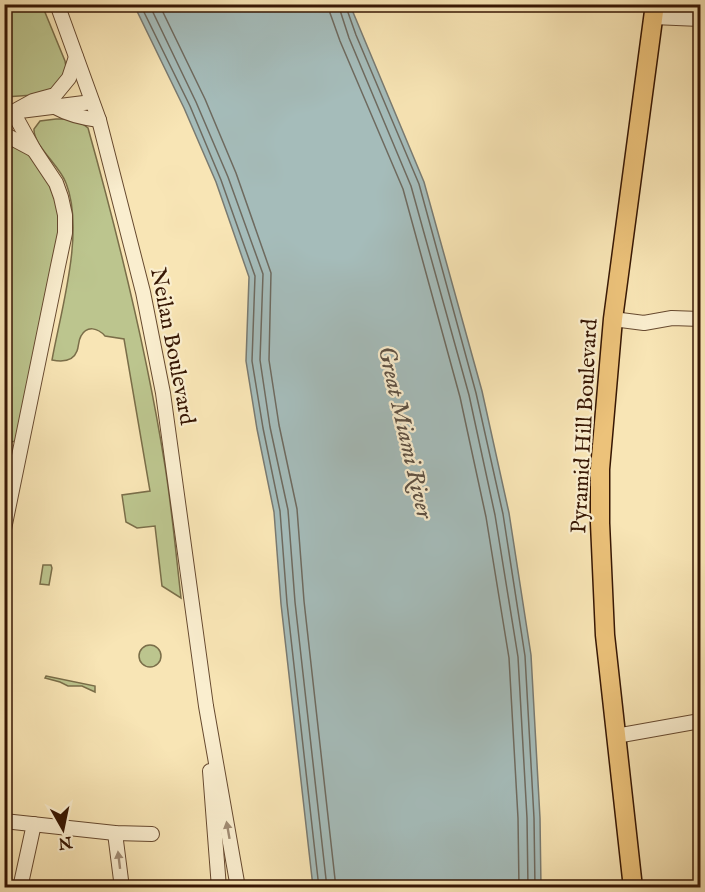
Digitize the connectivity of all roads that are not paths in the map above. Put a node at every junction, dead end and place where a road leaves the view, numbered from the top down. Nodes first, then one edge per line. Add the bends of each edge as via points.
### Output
1 (57, 4) edge
2 (654, 10) edge
3 (700, 18) edge
4 (76, 57) junction
5 (92, 102) junction
6 (56, 107) junction
7 (9, 113) edge
8 (99, 120) junction
9 (4, 134) edge
10 (34, 150) junction
11 (700, 319) edge
12 (613, 320) junction
13 (6, 512) edge
14 (4, 529) edge
15 (206, 706) junction
16 (700, 721) edge
17 (616, 736) junction
18 (4, 821) edge
19 (34, 824) junction
20 (115, 833) junction
21 (152, 834) dead end
22 (20, 888) edge
23 (122, 888) edge
24 (219, 888) edge
25 (238, 888) edge
26 (633, 888) edge

1 - 4 street, Neilan Boulevard
2 - 3 street
2 - 12 main road, Pyramid Hill Boulevard
4 - 5 street, Neilan Boulevard
4 - 7 street via 69,78 55,95
5 - 6 street
5 - 8 street, Neilan Boulevard
6 - 7 street
6 - 8 street
7 - 10 street
8 - 15 street, Neilan Boulevard via 131,238 163,393
9 - 10 street
10 - 13 street via 56,183 65,214 64,233
11 - 12 street via 644,323
12 - 17 main road, Pyramid Hill Boulevard via 600,469 600,523 605,634
13 - 14 street
15 - 24 street, Neilan Boulevard
25 -> 15 street, Neilan Boulevard
16 - 17 street
17 - 26 main road, Pyramid Hill Boulevard
18 - 19 street
19 - 20 street
19 - 22 street
20 - 21 street
23 -> 20 street

